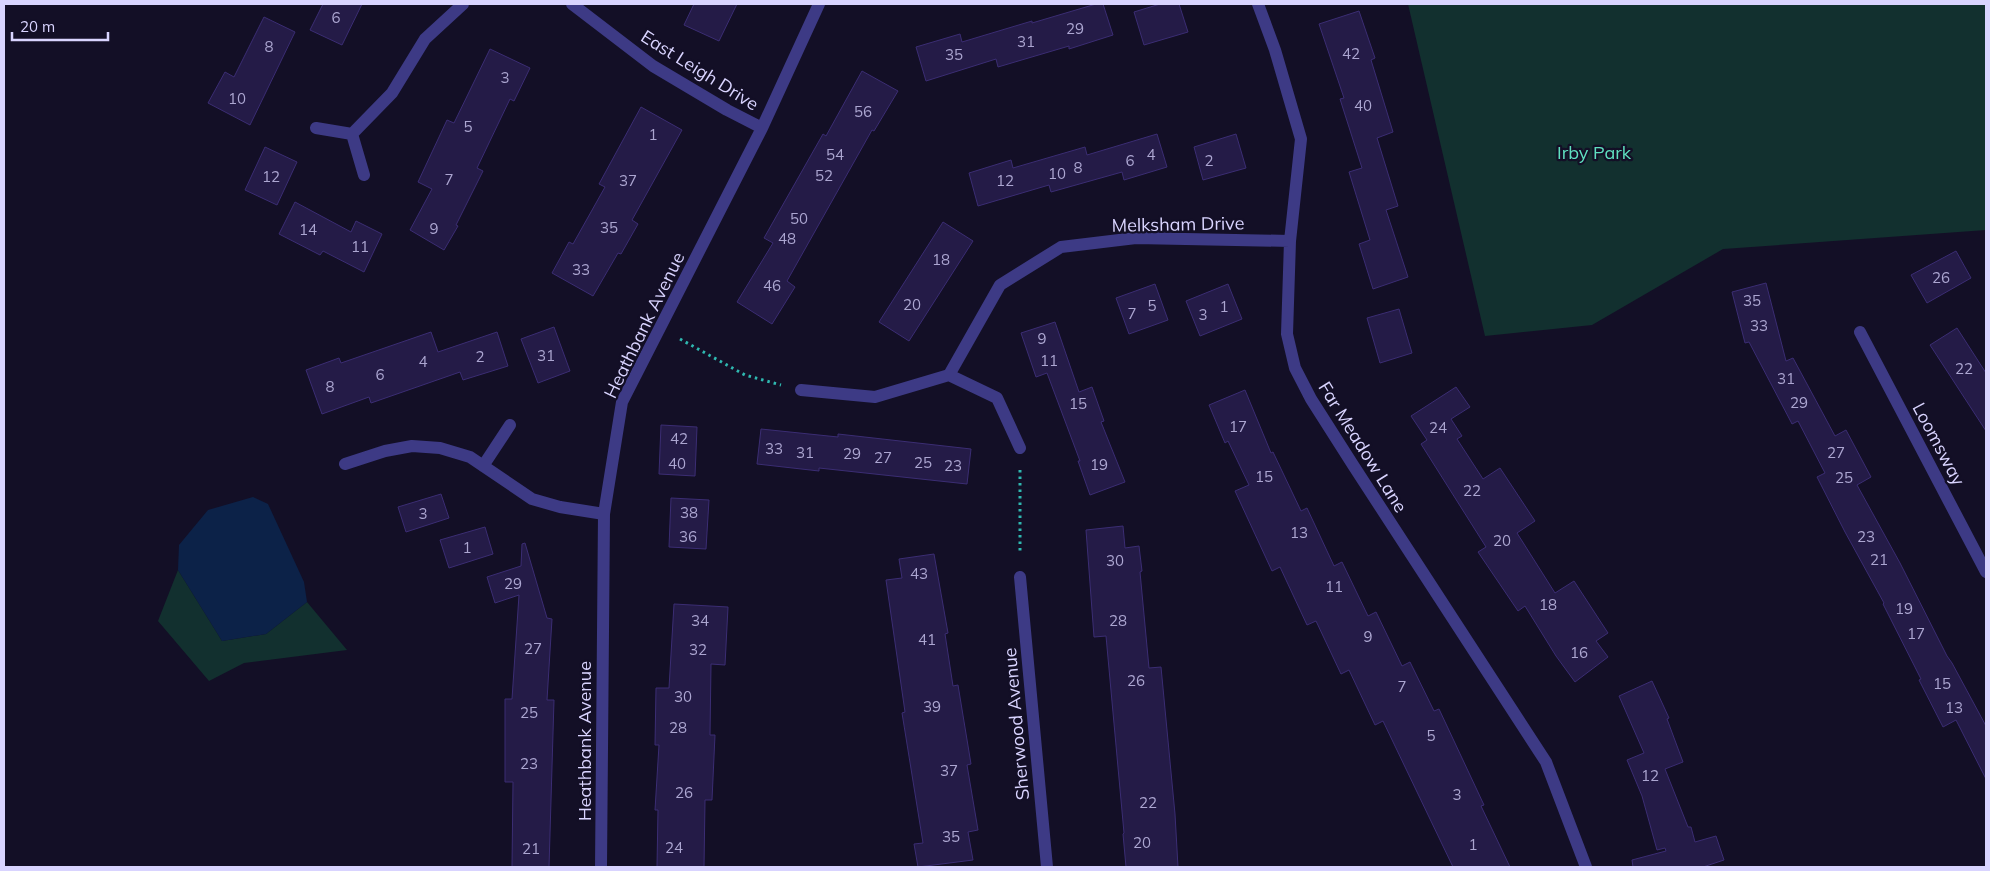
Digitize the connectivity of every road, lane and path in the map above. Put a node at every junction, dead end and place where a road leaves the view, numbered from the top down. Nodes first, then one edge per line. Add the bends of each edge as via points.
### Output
1 (463, 4) edge
2 (572, 4) edge
3 (819, 4) edge
4 (1258, 4) edge
5 (316, 128) dead end
6 (762, 128) junction
7 (352, 134) junction
8 (364, 175) dead end
9 (1290, 241) junction
10 (661, 328) junction
11 (1860, 332) dead end
12 (949, 375) junction
13 (800, 390) joint
14 (510, 425) dead end
15 (1020, 448) joint
16 (345, 464) dead end
17 (483, 466) junction
18 (604, 514) junction
19 (1986, 572) edge
20 (1020, 577) joint
21 (601, 867) edge
22 (1047, 867) edge
23 (1586, 867) edge

1 - 7 street via 425,39 392,93
2 - 6 street, East Leigh Drive via 653,66
3 - 6 street, Heathbank Avenue
4 - 9 street, Far Meadow Lane via 1301,139
5 - 7 street
6 - 10 street, Heathbank Avenue
7 - 8 street
9 - 12 street, Melksham Drive via 1136,238 1061,247 1000,285
9 - 23 street, Far Meadow Lane via 1287,334 1295,368 1353,465 1546,762
10 - 13 path via 745,375
10 - 18 street, Heathbank Avenue via 622,402
11 - 19 street, Loomsway
12 - 13 street via 875,397
12 - 15 street via 997,398
14 - 17 street
15 - 20 path
16 - 17 street via 412,446 440,448 470,457
17 - 18 street via 532,499
18 - 21 street, Heathbank Avenue
20 - 22 street, Sherwood Avenue

